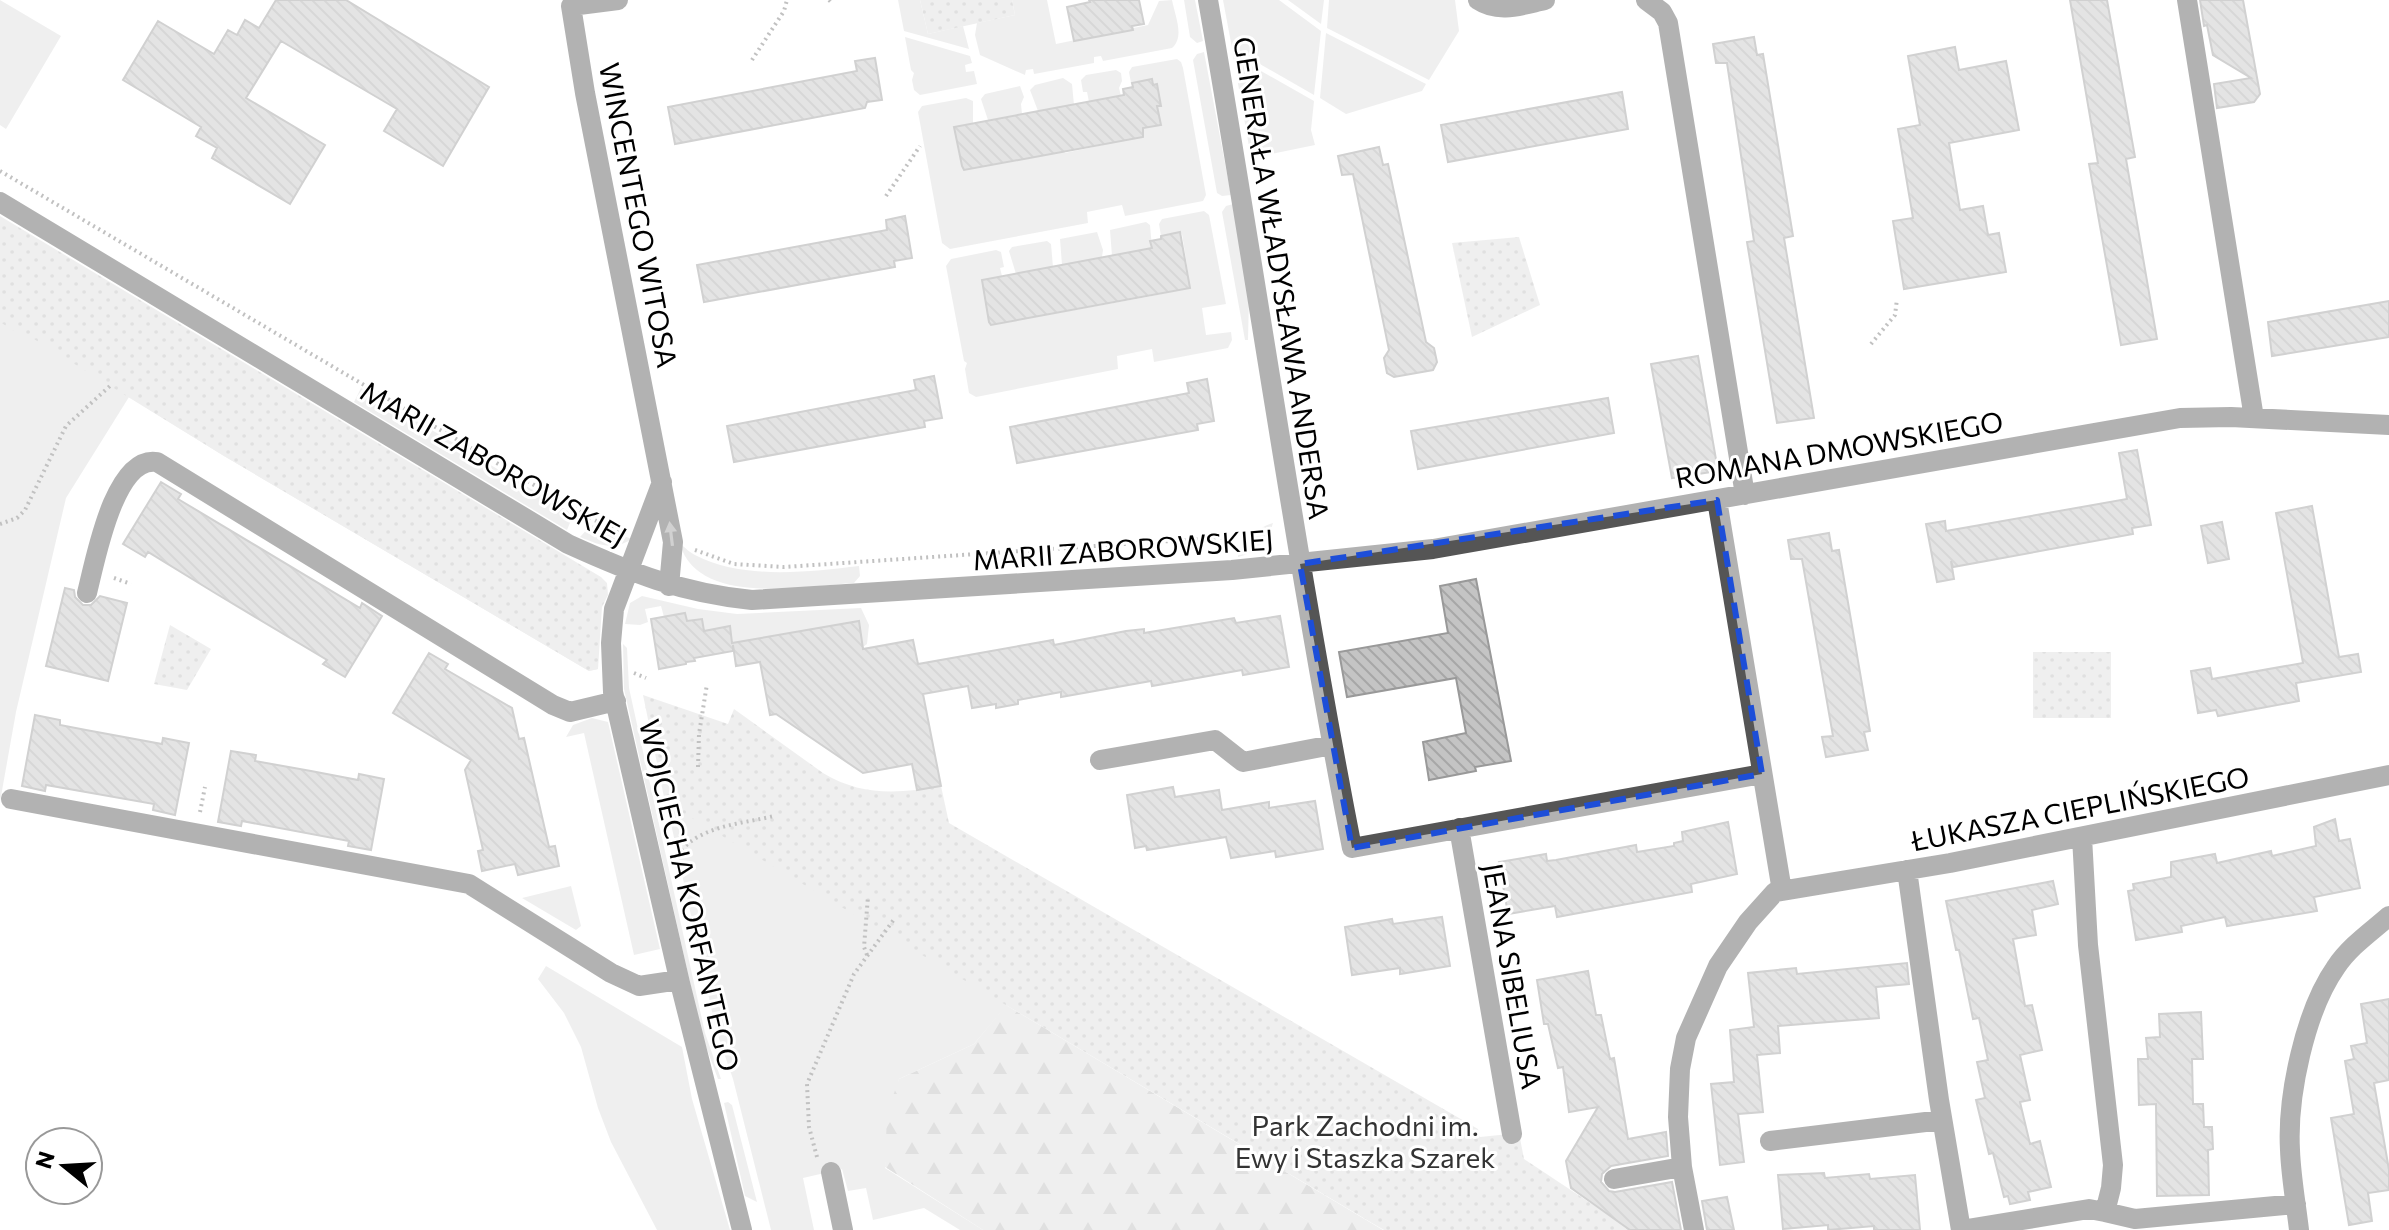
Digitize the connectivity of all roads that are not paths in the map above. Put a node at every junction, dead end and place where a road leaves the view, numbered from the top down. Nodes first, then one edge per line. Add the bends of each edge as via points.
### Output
1 (618, 0) edge
2 (1208, 0) edge
3 (1478, 0) edge
4 (1545, 0) edge
5 (1646, 0) edge
6 (2187, 0) edge
7 (0, 202) edge
8 (2254, 418) junction
9 (2389, 425) edge
10 (662, 482) junction
11 (1745, 495) junction
12 (1717, 500) junction
13 (1300, 564) junction
14 (629, 572) junction
15 (669, 586) junction
16 (87, 593) dead end
17 (616, 701) junction
18 (1332, 745) junction
19 (1100, 760) dead end
20 (1762, 774) junction
21 (2389, 775) edge
22 (11, 799) dead end
23 (1459, 828) junction
24 (2082, 837) junction
25 (1907, 870) junction
26 (1782, 891) junction
27 (2389, 916) edge
28 (679, 980) junction
29 (1942, 1120) junction
30 (1512, 1134) dead end
31 (1770, 1141) dead end
32 (1682, 1167) junction
33 (826, 1172) road end
34 (1614, 1179) dead end
35 (2296, 1204) junction
36 (2105, 1212) junction
37 (742, 1230) edge
38 (843, 1230) edge
39 (1694, 1230) edge
40 (2299, 1230) edge

1 - 10 street, WINCENTEGO WITOSA via 571,6
2 - 13 street, GENERAŁA WŁADYSŁAWA ANDERSA
3 - 4 street via 1501,9
5 - 11 street via 1668,23
6 - 8 street
7 - 14 street, MARII ZABOROWSKIEJ via 568,544
8 - 9 street, ROMANA DMOWSKIEGO
8 - 11 street, ROMANA DMOWSKIEGO via 2180,418
10 - 14 street
15 -> 10 street, WINCENTEGO WITOSA via 673,542
11 - 12 street, ROMANA DMOWSKIEGO
12 - 13 street, ROMANA DMOWSKIEGO via 1433,549
12 - 20 street
13 - 15 street, MARII ZABOROWSKIEJ via 789,599 710,596
13 - 18 street, GENERAŁA WŁADYSŁAWA ANDERSA
14 - 15 street, MARII ZABOROWSKIEJ
14 - 17 street, WOJCIECHA KORFANTEGO via 614,609
16 - 17 street via 112,503 135,467 157,462 553,705 570,712
17 - 28 street, WOJCIECHA KORFANTEGO
18 - 19 street via 1243,762 1215,740
18 - 23 street, GENERAŁA WŁADYSŁAWA ANDERSA via 1352,848
20 - 23 street
20 - 26 street
21 - 24 street, ŁUKASZA CIEPLIŃSKIEGO
22 - 28 street via 469,884 639,986
23 - 30 street, JEANA SIBELIUSA
24 - 25 street, ŁUKASZA CIEPLIŃSKIEGO
24 - 36 street via 2088,945 2113,1165
25 - 26 street, ŁUKASZA CIEPLIŃSKIEGO
25 - 29 street
26 - 32 street via 1768,898 1731,945 1686,1038 1678,1095
27 - 35 street via 2336,966 2312,1017 2291,1115
28 - 37 street, WOJCIECHA KORFANTEGO
29 - 31 street
29 - 36 street via 1961,1230 2089,1209
32 - 34 street
32 - 39 street
33 - 38 street
35 - 36 street via 2135,1219
35 - 40 street

